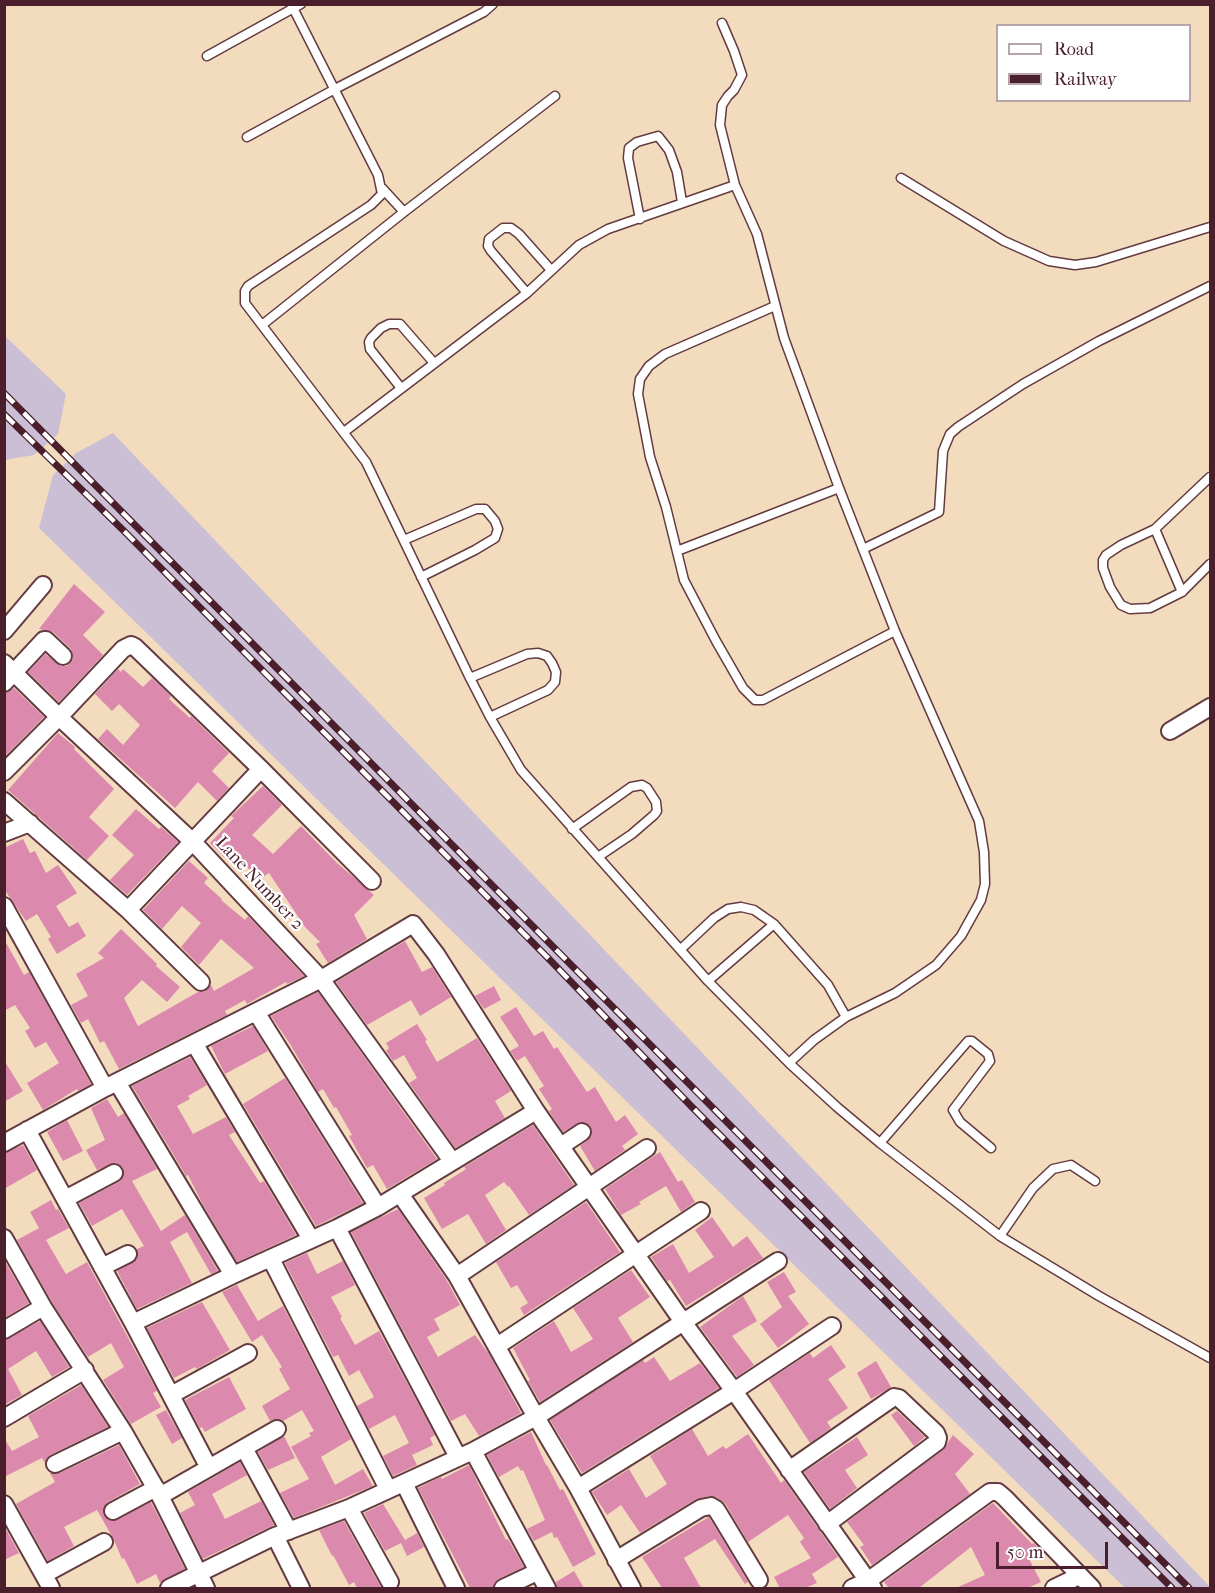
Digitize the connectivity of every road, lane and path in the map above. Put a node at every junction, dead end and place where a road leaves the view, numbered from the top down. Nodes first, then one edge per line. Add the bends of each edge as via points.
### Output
1 (493, 4) edge
2 (295, 6) edge
3 (722, 23) dead end
4 (207, 56) dead end
5 (335, 89) junction
6 (555, 96) dead end
7 (247, 137) dead end
8 (901, 178) dead end
9 (735, 185) junction
10 (382, 187) junction
11 (682, 202) junction
12 (404, 212) junction
13 (640, 219) junction
14 (1210, 227) edge
15 (551, 270) junction
16 (1210, 285) edge
17 (527, 293) junction
18 (775, 306) junction
19 (262, 325) junction
20 (434, 363) junction
21 (401, 388) junction
22 (344, 432) junction
23 (1210, 477) edge
24 (839, 488) junction
25 (1155, 529) junction
26 (404, 540) junction
27 (863, 549) junction
28 (677, 551) junction
29 (1210, 564) edge
30 (421, 577) junction
31 (43, 585) dead end
32 (1182, 592) junction
33 (4, 631) edge
34 (895, 631) junction
35 (63, 656) dead end
36 (8, 673) edge
37 (470, 678) junction
38 (1210, 707) edge
39 (59, 717) junction
40 (490, 717) junction
41 (1170, 731) dead end
42 (261, 769) junction
43 (4, 772) edge
44 (4, 801) edge
45 (30, 823) junction
46 (572, 829) junction
47 (4, 833) edge
48 (193, 842) junction
49 (598, 857) junction
50 (372, 881) dead end
51 (4, 906) edge
52 (128, 910) junction
53 (774, 924) junction
54 (681, 949) junction
55 (321, 979) junction
56 (708, 981) junction
57 (201, 982) dead end
58 (256, 1012) junction
59 (846, 1017) junction
60 (194, 1043) junction
61 (789, 1063) junction
62 (111, 1085) junction
63 (536, 1111) junction
64 (27, 1130) junction
65 (582, 1132) dead end
66 (4, 1143) edge
67 (880, 1143) junction
68 (561, 1146) junction
69 (647, 1148) dead end
70 (991, 1148) dead end
71 (452, 1161) junction
72 (114, 1173) dead end
73 (1095, 1181) dead end
74 (589, 1188) junction
75 (400, 1194) junction
76 (65, 1199) junction
77 (378, 1207) junction
78 (701, 1211) dead end
79 (337, 1228) junction
80 (1000, 1236) junction
81 (5, 1238) edge
82 (311, 1239) junction
83 (128, 1254) dead end
84 (637, 1254) junction
85 (270, 1259) junction
86 (778, 1261) dead end
87 (102, 1267) junction
88 (233, 1275) junction
89 (457, 1276) junction
90 (43, 1306) junction
91 (683, 1322) junction
92 (133, 1323) junction
93 (832, 1326) dead end
94 (4, 1330) edge
95 (497, 1346) junction
96 (248, 1353) dead end
97 (1210, 1358) edge
98 (85, 1370) junction
99 (735, 1391) junction
100 (171, 1395) junction
101 (536, 1417) junction
102 (4, 1418) edge
103 (277, 1429) dead end
104 (123, 1431) junction
105 (244, 1448) junction
106 (466, 1454) junction
107 (55, 1464) dead end
108 (209, 1468) junction
109 (789, 1470) junction
110 (396, 1486) junction
111 (578, 1488) junction
112 (158, 1492) junction
113 (4, 1504) edge
114 (349, 1508) junction
115 (113, 1511) dead end
116 (827, 1524) junction
117 (282, 1534) junction
118 (104, 1542) dead end
119 (616, 1560) junction
120 (537, 1572) junction
121 (198, 1573) junction
122 (1080, 1576) junction
123 (759, 1580) dead end
124 (48, 1581) edge
125 (390, 1582) dead end
126 (871, 1585) edge
127 (169, 1588) edge
128 (206, 1588) edge
129 (301, 1588) edge
130 (456, 1588) edge
131 (503, 1588) edge
132 (547, 1588) edge
133 (632, 1588) edge
134 (852, 1588) edge
135 (1054, 1588) edge
136 (1092, 1588) edge

1 - 5 lane
2 - 4 lane
2 - 5 lane
3 - 9 lane via 742,75 722,105 720,125
5 - 7 lane
5 - 10 lane
6 - 12 lane
8 - 14 lane via 1004,241 1049,261 1075,265 1096,262
9 - 11 lane
9 - 18 lane via 757,234
10 - 12 lane
10 - 19 lane via 382,194 371,205 248,286 244,291 245,303
11 - 13 lane
11 - 13 lane via 669,150 658,136 637,142 629,148 628,158
12 - 19 lane
13 - 15 lane via 608,229 579,245
15 - 17 lane
15 - 17 lane via 512,228 503,228 489,239 488,246
16 - 27 lane via 1099,340 958,427 950,434 943,451 939,512
17 - 20 lane
18 - 24 lane
18 - 28 lane via 665,354 640,379 638,394 650,457
19 - 22 lane
20 - 21 lane
20 - 21 lane via 400,324 381,328 371,338 370,349
21 - 22 lane
22 - 26 lane via 366,462
23 - 25 lane
24 - 27 lane
24 - 28 lane
25 - 32 lane
25 - 32 lane via 1106,555 1103,568 1110,587 1121,604 1130,609 1150,608
26 - 30 lane
26 - 30 lane via 476,509 484,509 495,521 495,538
27 - 34 lane
28 - 34 lane via 684,580 716,641 743,688 756,700 763,700
29 - 32 lane
30 - 37 lane
31 - 33 street
34 - 59 lane via 979,821 985,884 981,900 961,936 936,965 895,993
35 - 36 street via 44,640
36 - 39 street, Lane Number 2
37 - 40 lane
37 - 40 lane via 527,654 547,656 552,663 555,682 548,690
38 - 41 street
39 - 42 street via 123,648 131,645
39 - 43 street
39 - 48 street, Lane Number 2
40 - 46 lane via 521,770
42 - 48 street
42 - 50 street
44 - 45 street
45 - 47 street
45 - 52 street
46 - 49 lane
46 - 49 lane via 631,787 647,788 657,802 657,812
48 - 52 street
48 - 55 street, Lane Number 2
49 - 54 lane
51 - 62 street
52 - 57 street
53 - 54 lane via 754,910 728,909
53 - 56 lane
53 - 59 lane via 828,985
54 - 56 lane
55 - 58 street
55 - 63 street via 413,924
55 - 71 street, Lane Number 2
56 - 61 lane
58 - 60 street
58 - 77 street
59 - 61 lane
60 - 62 street
60 - 82 street
61 - 67 lane
62 - 64 street
62 - 88 street
63 - 68 street
63 - 71 street
64 - 66 street
64 - 76 street
65 - 68 street
67 - 70 lane via 972,1041 990,1060 953,1110 960,1122
67 - 80 lane
68 - 74 street
69 - 74 street
71 - 75 street
72 - 76 street
73 - 80 lane via 1071,1165 1053,1169 1033,1188
74 - 84 street
74 - 89 street
75 - 77 street
75 - 89 street
76 - 87 street
77 - 79 street
78 - 84 street
79 - 82 street
79 - 106 street
80 - 97 lane
81 - 90 street
82 - 85 street
83 - 87 street
84 - 91 street
84 - 95 street
85 - 88 street
85 - 110 street
86 - 91 street
87 - 92 street
88 - 92 street
89 - 95 street
90 - 94 street
90 - 98 street
91 - 99 street
91 - 101 street
92 - 100 street
93 - 99 street
95 - 101 street
96 - 100 street
98 - 102 street
98 - 104 street
99 - 109 street
99 - 111 street
100 - 108 street
101 - 106 street
101 - 111 street
103 - 105 street
104 - 107 street
104 - 112 street
105 - 108 street
105 - 117 street
106 - 110 street
106 - 120 street
108 - 112 street
109 - 116 street
109 - 116 street via 894,1397 936,1432 937,1442
110 - 114 street
110 - 130 street
111 - 119 street
112 - 115 street
112 - 121 street
113 - 124 street
114 - 117 street
114 - 125 street
116 - 126 street
117 - 121 street
117 - 129 street
118 - 124 street
119 - 123 street via 701,1508 711,1506
119 - 133 street
120 - 131 street
120 - 132 street
121 - 127 street
121 - 128 street
122 - 126 street via 1005,1498 990,1492
122 - 135 street
122 - 136 street
126 - 134 street

